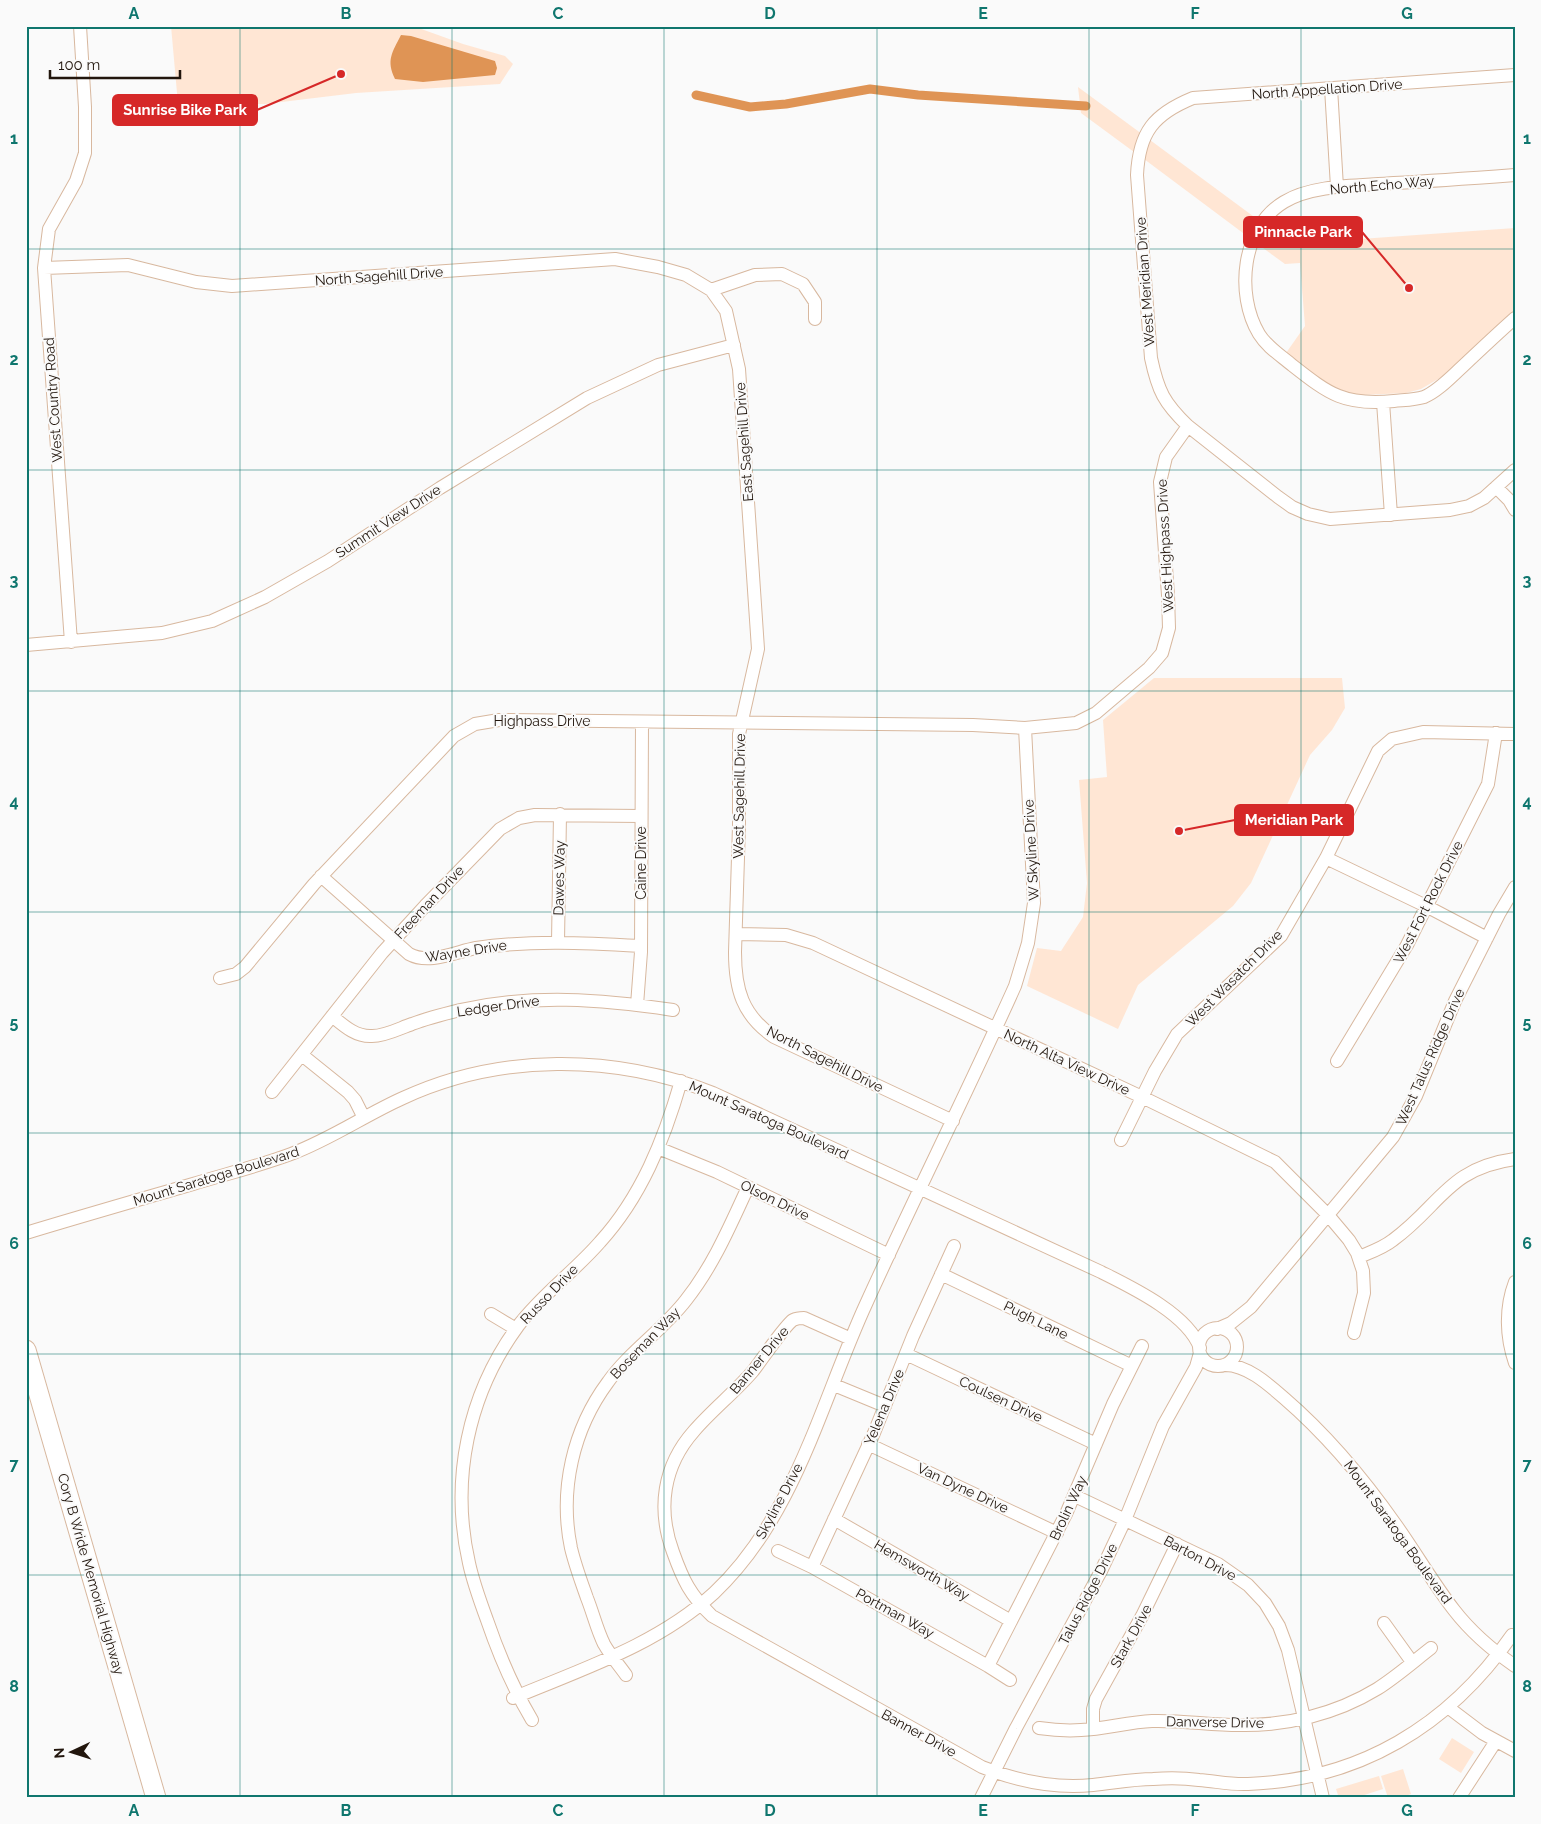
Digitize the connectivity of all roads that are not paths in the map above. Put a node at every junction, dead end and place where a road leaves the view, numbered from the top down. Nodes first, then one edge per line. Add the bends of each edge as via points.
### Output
1 (80, 26) edge
2 (1515, 75) edge
3 (1331, 88) junction
4 (1149, 128) joint
5 (1515, 175) edge
6 (1337, 187) junction
7 (44, 268) junction
8 (711, 290) junction
9 (1515, 318) edge
10 (815, 320) dead end
11 (734, 345) junction
12 (1383, 402) junction
13 (1188, 426) junction
14 (1515, 470) edge
15 (1496, 487) junction
16 (1515, 510) edge
17 (1391, 515) junction
18 (755, 600) joint
19 (71, 642) junction
20 (26, 645) edge
21 (642, 722) junction
22 (741, 723) junction
23 (1024, 728) junction
24 (1496, 733) junction
25 (1515, 734) edge
26 (560, 814) junction
27 (641, 816) junction
28 (1326, 858) junction
29 (321, 876) junction
30 (1515, 887) edge
31 (1426, 906) junction
32 (736, 934) junction
33 (1487, 938) junction
34 (393, 940) junction
35 (558, 942) junction
36 (640, 946) junction
37 (220, 978) dead end
38 (637, 1004) junction
39 (673, 1010) dead end
40 (332, 1016) junction
41 (996, 1029) junction
42 (302, 1055) junction
43 (1337, 1061) dead end
44 (681, 1081) junction
45 (272, 1092) dead end
46 (1142, 1097) junction
47 (364, 1118) junction
48 (953, 1121) junction
49 (1121, 1140) dead end
50 (658, 1148) junction
51 (1515, 1160) edge
52 (748, 1187) junction
53 (920, 1189) junction
54 (1328, 1215) junction
55 (26, 1233) edge
56 (954, 1246) dead end
57 (889, 1255) junction
58 (1359, 1257) junction
59 (941, 1274) junction
60 (1515, 1282) edge
61 (1251, 1307) junction
62 (491, 1314) dead end
63 (1176, 1317) junction
64 (516, 1329) junction
65 (1214, 1329) junction
66 (1512, 1331) edge
67 (1354, 1333) dead end
68 (851, 1339) junction
69 (1236, 1345) junction
70 (1142, 1346) dead end
71 (26, 1350) edge
72 (1200, 1350) junction
73 (906, 1354) junction
74 (1515, 1363) edge
75 (1220, 1365) junction
76 (1132, 1366) junction
77 (1259, 1378) junction
78 (834, 1385) junction
79 (1185, 1386) junction
80 (885, 1406) junction
81 (868, 1444) junction
82 (1096, 1444) junction
83 (1075, 1496) junction
84 (834, 1519) junction
85 (1125, 1520) junction
86 (1057, 1533) junction
87 (1177, 1544) junction
88 (778, 1551) dead end
89 (812, 1567) junction
90 (700, 1604) junction
91 (1011, 1621) junction
92 (1384, 1623) dead end
93 (1512, 1635) dead end
94 (1431, 1648) dead end
95 (1499, 1654) junction
96 (612, 1656) junction
97 (1412, 1662) junction
98 (988, 1666) junction
99 (1515, 1666) edge
100 (626, 1675) dead end
101 (1010, 1680) dead end
102 (515, 1697) junction
103 (1449, 1708) junction
104 (1304, 1718) junction
105 (532, 1720) dead end
106 (1039, 1728) dead end
107 (1092, 1729) junction
108 (1496, 1741) junction
109 (1515, 1751) edge
110 (995, 1772) junction
111 (1318, 1775) junction
112 (156, 1798) edge
113 (981, 1798) edge
114 (1323, 1798) edge
115 (1460, 1798) edge

1 - 7 street, West Country Road via 85,153 76,181 49,229
2 - 3 street, North Appellation Drive
3 - 4 street, North Appellation Drive via 1193,98 1161,114
3 - 6 street
4 - 13 street, West Meridian Drive via 1140,147 1137,174 1151,358 1162,395
5 - 6 street, North Echo Way
6 - 12 street, North Echo Way via 1284,202 1260,224 1248,251 1249,309 1260,336 1269,346 1330,394 1351,401
7 - 8 street, North Sagehill Drive via 128,265 196,282 232,286 615,260 658,266 686,275
7 - 19 street, West Country Road
8 - 10 street via 756,275 782,274 803,284 815,302
8 - 11 street, East Sagehill Drive via 726,311
9 - 12 street via 1424,397
11 - 18 street, East Sagehill Drive
11 - 19 street, Summit View Drive via 658,365 587,398 265,598 212,621 170,631
12 - 17 street
13 - 17 street, West Meridian Drive via 1292,507 1308,514 1337,519
13 - 23 street, West Highpass Drive via 1171,449 1160,482 1168,594 1168,628 1162,653 1096,713 1076,723
14 - 15 street, West Meridian Drive
15 - 16 street
15 - 17 street, West Meridian Drive via 1469,506
18 - 22 street, West Sagehill Drive via 758,650
19 - 20 street, Summit View Drive
21 - 22 street, Highpass Drive
21 - 27 street, Caine Drive
21 - 29 street, Highpass Drive via 491,720 468,727 454,736
22 - 23 street, Highpass Drive
22 - 32 street, West Sagehill Drive
23 - 41 street, W Skyline Drive via 1034,903 1018,978
24 - 25 street
24 - 28 street, West Wasatch Drive via 1423,732 1392,738 1378,751
24 - 31 street, West Fort Rock Drive via 1488,784
26 - 27 street, Freeman Drive
26 - 34 street, Freeman Drive via 527,816 500,829
26 - 35 street, Dawes Way
27 - 36 street, Caine Drive
28 - 31 street
28 - 46 street, West Wasatch Drive via 1281,936 1177,1034
29 - 34 street, Wayne Drive
29 - 37 street, Highpass Drive via 245,967 231,976
30 - 33 street, West Talus Ridge Drive
31 - 33 street
31 - 43 street, West Fort Rock Drive via 1407,945
32 - 41 street, North Alta View Drive via 786,935 813,943
32 - 48 street, North Sagehill Drive via 738,990 748,1011 764,1030
33 - 54 street, West Talus Ridge Drive via 1402,1123 1383,1151
34 - 35 street, Wayne Drive via 409,954 424,959 491,946
34 - 40 street, Freeman Drive
35 - 36 street, Wayne Drive
36 - 38 street, Caine Drive
38 - 39 street, Ledger Drive
38 - 40 street, Ledger Drive via 576,999 506,1002 442,1014 374,1036 355,1033
40 - 42 street, Freeman Drive
41 - 46 street, North Alta View Drive
41 - 48 street, W Skyline Drive
42 - 45 street, Freeman Drive
42 - 47 street via 348,1092
44 - 47 street, Mount Saratoga Boulevard via 592,1065 546,1064 507,1068 433,1085
44 - 50 street, Russo Drive
44 - 53 street, Mount Saratoga Boulevard
46 - 49 street, West Wasatch Drive
46 - 54 street, North Alta View Drive via 1275,1162
47 - 55 street, Mount Saratoga Boulevard via 313,1145 277,1159
48 - 53 street, W Skyline Drive
50 - 52 street, Olson Drive
50 - 64 street, Russo Drive via 633,1198 612,1228 542,1298
51 - 58 street via 1483,1167 1461,1178 1446,1188 1393,1240
52 - 57 street, Olson Drive
52 - 96 street, Boseman Way via 698,1284 670,1319 620,1367 599,1395 573,1456 567,1492 571,1547 600,1635
53 - 57 street, Skyline Drive
53 - 63 street, Mount Saratoga Boulevard via 1118,1281
54 - 58 street, North Alta View Drive
54 - 61 street, West Talus Ridge Drive
56 - 59 street, Yelena Drive
57 - 68 street, Skyline Drive
58 - 67 street via 1364,1292
59 - 73 street, Yelena Drive
59 - 76 street, Pugh Lane
60 - 66 street via 1508,1306
61 - 65 street, West Talus Ridge Drive via 1231,1323
61 - 69 street, West Talus Ridge Drive via 1239,1328
62 - 64 street
63 - 65 street, Mount Saratoga Boulevard via 1200,1328
63 - 72 street, Mount Saratoga Boulevard via 1192,1334
64 - 102 street, Russo Drive via 493,1366 474,1413 464,1456 461,1501 474,1583
65 - 69 street via 1230,1333
65 - 72 street via 1202,1339
66 - 74 street
68 - 78 street, Skyline Drive
68 - 90 street, Banner Drive via 808,1320 793,1320 752,1372 681,1448 666,1483 665,1525 682,1578
69 - 75 street via 1234,1357
69 - 77 street, Mount Saratoga Boulevard via 1242,1359
70 - 76 street, Brolin Way
71 - 112 highway, Cory B Wride Memorial Highway
72 - 75 street via 1204,1360
72 - 79 street, Talus Ridge Drive via 1197,1364
73 - 80 street, Yelena Drive
73 - 82 street, Coulsen Drive
75 - 77 street, Mount Saratoga Boulevard via 1240,1368
75 - 79 street, Talus Ridge Drive via 1199,1374
76 - 82 street, Brolin Way
77 - 95 street, Mount Saratoga Boulevard via 1312,1423 1348,1461 1454,1610
78 - 80 street
78 - 90 street, Skyline Drive via 792,1481 766,1529 736,1570
79 - 85 street, Talus Ridge Drive via 1163,1426
80 - 81 street, Yelena Drive
81 - 84 street, Yelena Drive
81 - 86 street, Van Dyne Drive
82 - 83 street, Brolin Way
83 - 85 street, Barton Drive
83 - 86 street, Brolin Way
84 - 89 street, Yelena Drive
84 - 91 street, Hemsworth Way
85 - 87 street, Barton Drive
85 - 110 street, Talus Ridge Drive
86 - 91 street, Brolin Way
87 - 104 street, Barton Drive via 1229,1570 1265,1603 1284,1636
87 - 107 street, Stark Drive via 1096,1699
88 - 89 street, Portman Way
89 - 98 street, Portman Way
90 - 96 street, Skyline Drive via 665,1630
90 - 110 street, Banner Drive via 725,1625 967,1760
91 - 98 street, Brolin Way
92 - 97 street
93 - 95 street, Banner Drive
94 - 97 street, Danverse Drive
95 - 99 street, Mount Saratoga Boulevard
95 - 103 street, Banner Drive
96 - 100 street, Boseman Way
96 - 102 street, Skyline Drive
97 - 104 street, Danverse Drive via 1358,1700
98 - 101 street, Portman Way
102 - 105 street, Russo Drive
103 - 108 street
103 - 111 street, Banner Drive via 1390,1747
104 - 107 street, Danverse Drive via 1249,1725 1150,1721
104 - 111 street, Barton Drive
106 - 107 street, Danverse Drive
108 - 109 street
108 - 115 street
110 - 111 street, Banner Drive via 1027,1781 1066,1786 1169,1778 1251,1784
110 - 113 street, Talus Ridge Drive
111 - 114 street, Barton Drive

